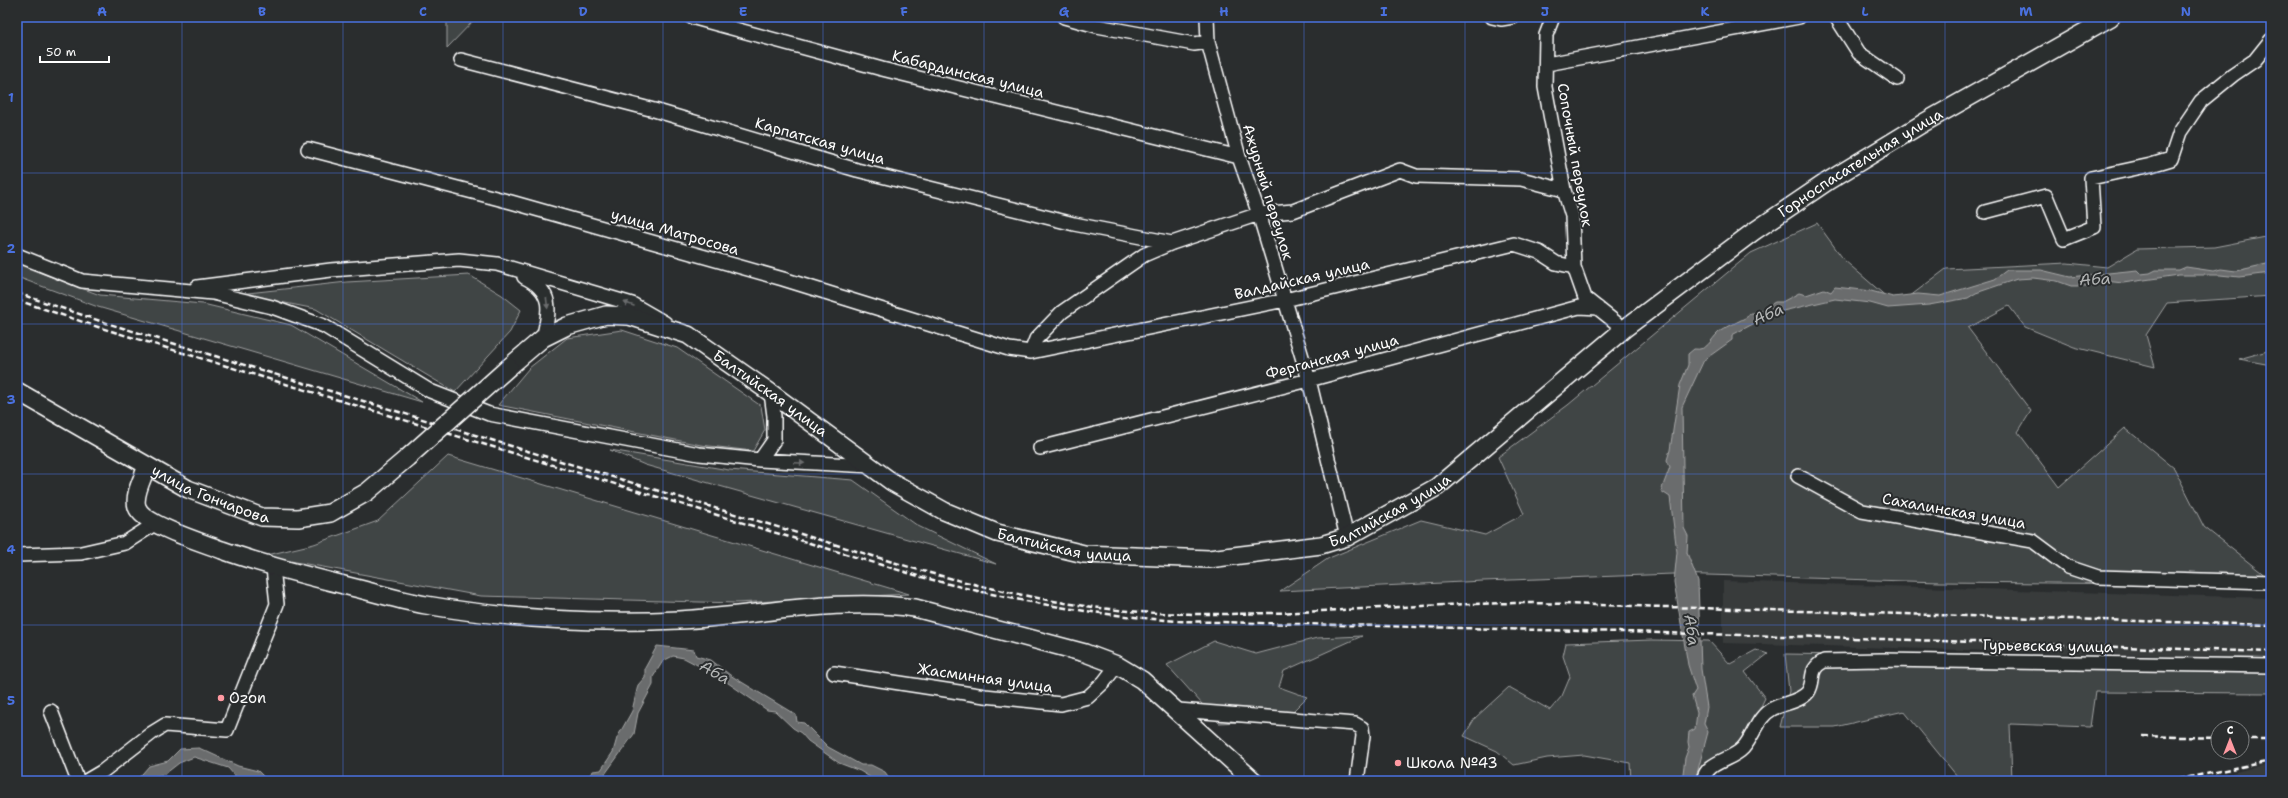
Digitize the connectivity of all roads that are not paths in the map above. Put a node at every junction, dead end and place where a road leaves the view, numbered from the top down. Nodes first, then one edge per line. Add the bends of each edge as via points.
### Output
1 (691, 17) edge
2 (1064, 17) edge
3 (1207, 17) edge
4 (1492, 17) edge
5 (1513, 17) edge
6 (1553, 17) edge
7 (1799, 17) edge
8 (1836, 17) edge
9 (2110, 17) edge
10 (2092, 22) edge
11 (2271, 40) edge
12 (1208, 42) junction
13 (461, 60) dead end
14 (1547, 64) junction
15 (1897, 79) dead end
16 (308, 149) dead end
17 (1239, 157) junction
18 (1564, 190) junction
19 (1985, 212) dead end
20 (1258, 214) junction
21 (1172, 243) junction
22 (17, 256) edge
23 (497, 264) junction
24 (1574, 267) junction
25 (174, 289) junction
26 (1285, 300) junction
27 (1598, 308) junction
28 (1624, 329) junction
29 (688, 335) junction
30 (543, 338) junction
31 (1031, 352) junction
32 (508, 366) joint
33 (1309, 380) junction
34 (17, 391) edge
35 (771, 393) junction
36 (1040, 448) dead end
37 (760, 460) junction
38 (147, 466) junction
39 (870, 466) junction
40 (1798, 476) dead end
41 (156, 523) junction
42 (1347, 537) junction
43 (17, 555) edge
44 (273, 568) junction
45 (2271, 582) edge
46 (1117, 665) junction
47 (2271, 666) edge
48 (834, 673) dead end
49 (1178, 710) junction
50 (51, 711) dead end
51 (78, 781) edge
52 (86, 781) edge
53 (1254, 781) edge
54 (1357, 781) edge
55 (1703, 781) edge

1 - 17 street, Кабардинская улица via 882,69
2 - 12 street via 1097,26 1194,44
3 - 12 street, Ажурный переулок
4 - 5 street
6 - 14 street, Сопочный переулок via 1546,35
7 - 14 street, Сопочный переулок
8 - 15 street via 1859,53
9 - 10 main road, Горноспасательная улица
10 - 28 main road, Горноспасательная улица via 1828,181 1753,232
11 - 19 street via 2255,60 2201,101 2180,132 2171,159 2091,178 2094,227 2064,239 2046,196
12 - 17 street, Ажурный переулок
13 - 21 street, Карпатская улица via 654,110 865,172 1074,224
14 - 18 street, Сопочный переулок via 1545,87
16 - 31 street, улица Матросова via 511,202 783,279 1009,349
17 - 20 street, Ажурный переулок
18 - 20 street, Карпатская улица via 1521,179 1416,176 1400,170 1293,211
18 - 24 street, Сопочный переулок via 1572,216
20 - 21 street, Карпатская улица
20 - 26 street, Ажурный переулок
21 - 31 street, Карпатская улица via 1144,255 1062,312 1036,340
22 - 25 street via 82,281
23 - 25 street via 458,260 426,261
29 -> 23 street via 632,304
23 -> 30 street via 542,288 548,298
24 - 26 street, Валдайская улица via 1556,263 1539,252 1514,244
24 - 27 street, Сопочный переулок via 1585,298
25 - 37 street via 213,293 272,307 324,326 430,391 489,414 692,453
26 - 31 street, Валдайская улица
26 - 33 street, Ажурный переулок
27 - 28 street
27 - 33 street, Ферганская улица via 1580,307
28 - 42 main road, Балтийская улица via 1437,487
29 - 30 main road, Балтийская улица via 636,318 606,315 567,326
29 - 35 main road, Балтийская улица
30 - 32 main road, Балтийская улица
32 - 38 main road, улица Гончарова, bridge via 367,492 330,514 298,518 262,517 188,489
33 - 36 street, Ферганская улица
33 - 42 street, Ажурный переулок
34 - 38 main road, улица Гончарова
35 - 37 street via 774,440
35 - 39 main road, Балтийская улица
37 -> 39 street
38 - 41 main road via 137,495 137,506 142,516
39 - 42 main road, Балтийская улица via 892,482 944,511 997,533 1084,554 1208,559 1321,545
40 - 45 street, Сахалинская улица via 1862,511 2033,541 2068,567 2098,577
41 - 43 street via 125,543 81,553
41 - 44 main road
44 - 46 main road via 424,605 473,613 543,618 679,620 853,605 892,605 915,608 1078,651
44 - 52 street via 277,604 227,730 165,725
46 - 48 street, Жасминная улица via 1104,682 1088,696 1062,704 985,696
46 - 49 main road via 1142,680
47 - 55 street, Гурьевская улица via 1824,661 1813,671 1808,692 1771,710 1758,723 1742,749 1731,757 1718,761 1704,775
49 - 53 main road
49 - 54 street via 1355,724 1362,728 1363,736
50 - 51 street

